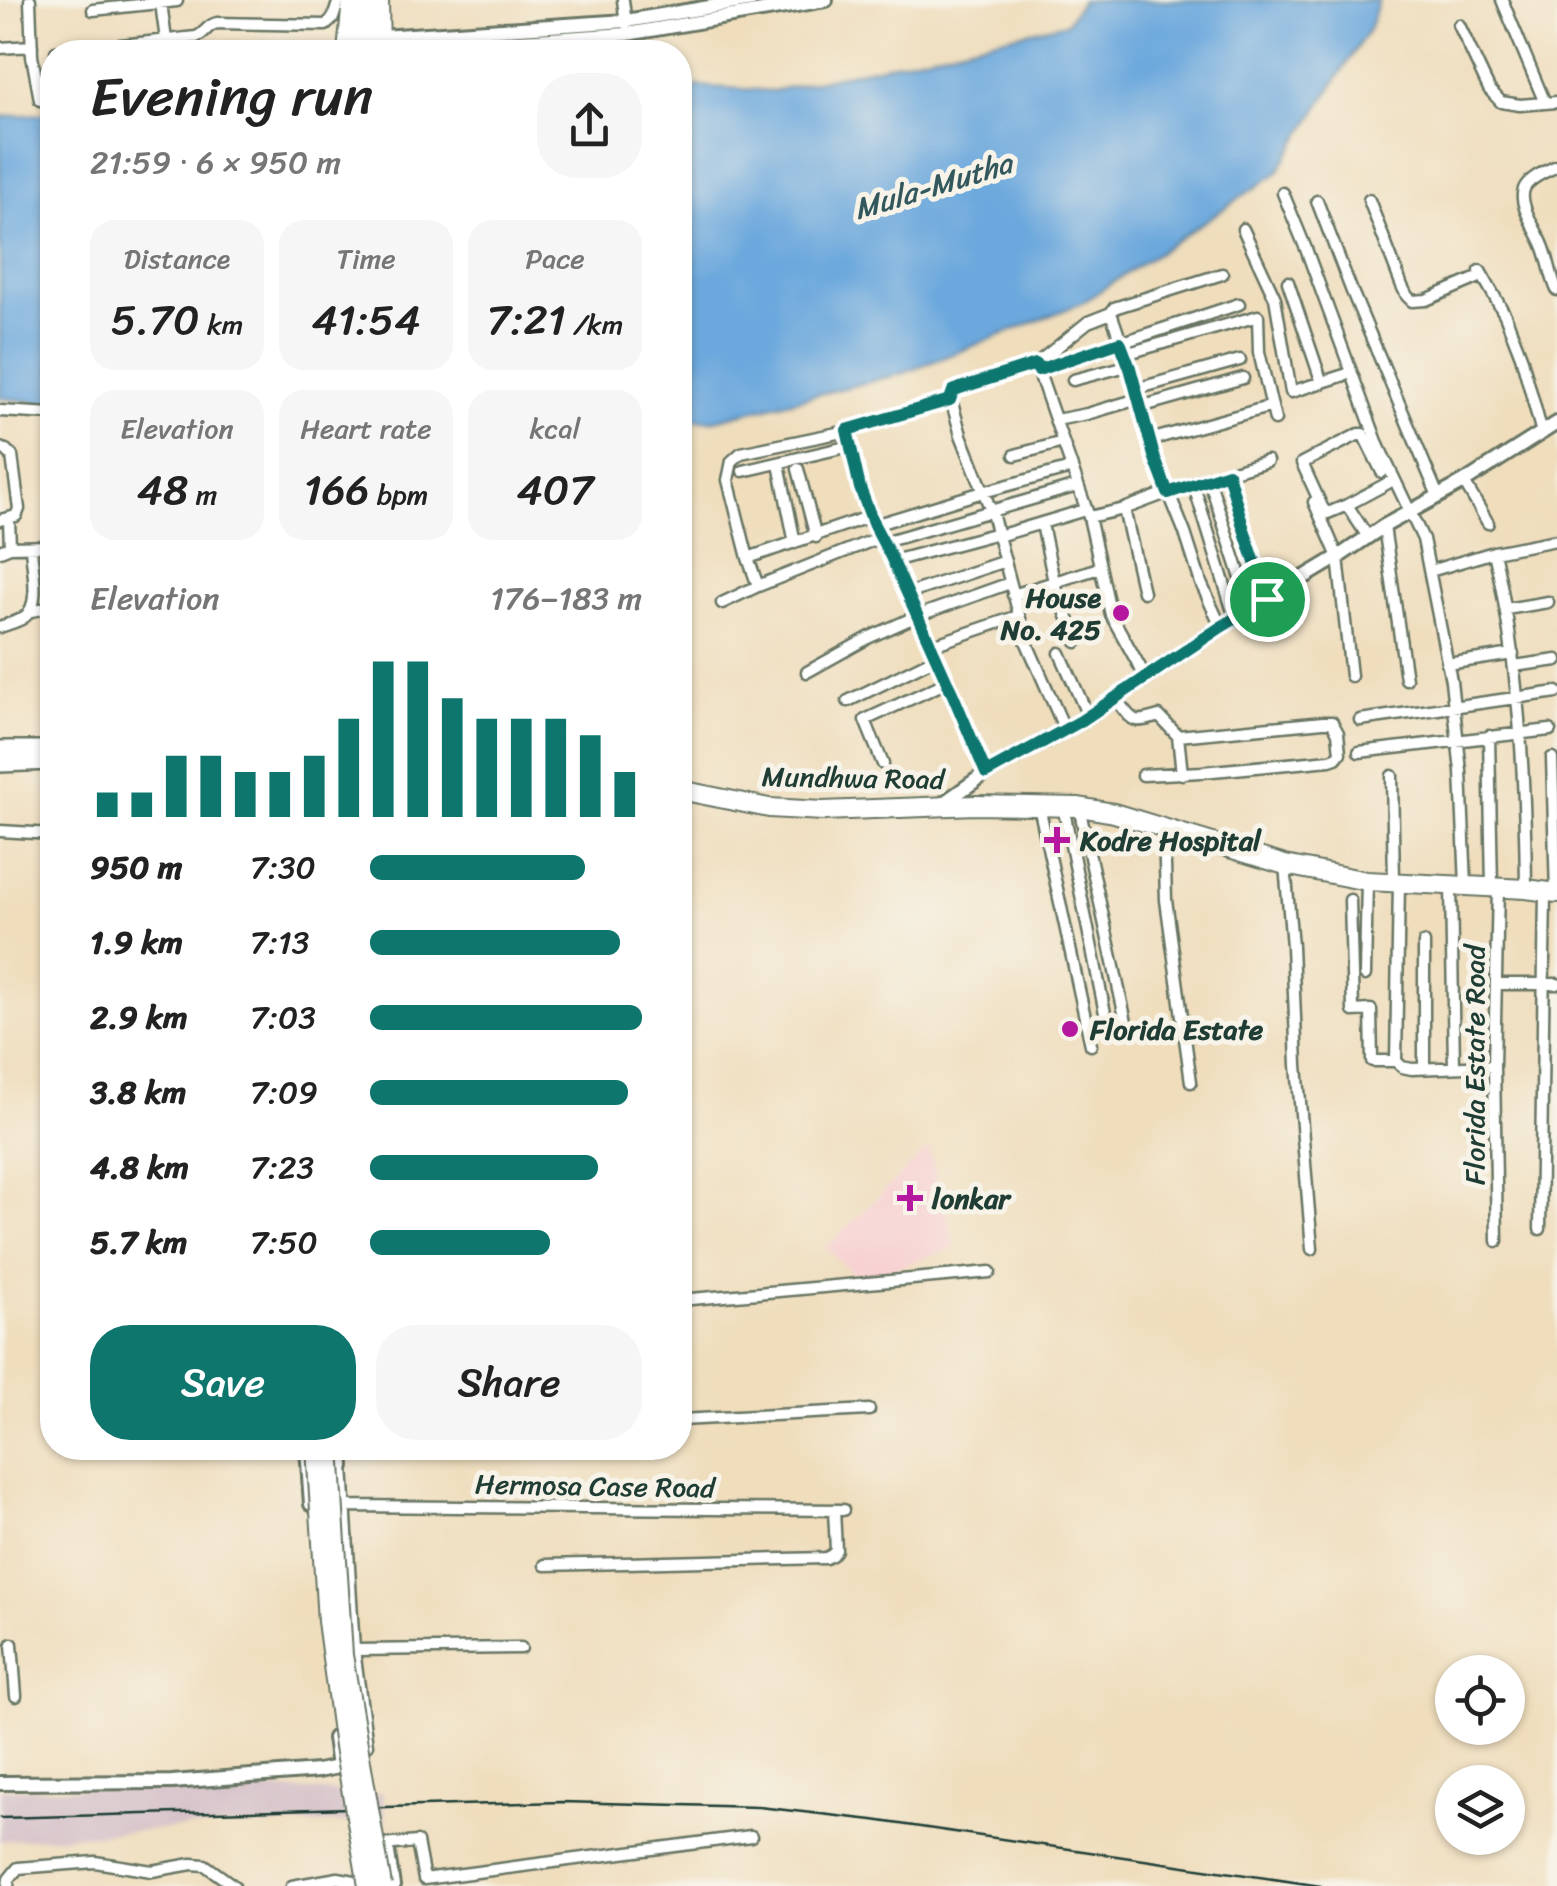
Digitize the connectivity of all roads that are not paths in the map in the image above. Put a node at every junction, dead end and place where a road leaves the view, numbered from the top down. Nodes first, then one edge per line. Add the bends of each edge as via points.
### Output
1 (30, 0) edge
2 (339, 0) edge
3 (352, 0) edge
4 (365, 0) edge
5 (379, 0) edge
6 (623, 0) edge
7 (752, 0) edge
8 (1502, 0) edge
9 (818, 1) edge
10 (177, 2) edge
11 (162, 3) junction
12 (93, 10) dead end
13 (1459, 25) dead end
14 (626, 27) junction
15 (166, 40) joint
16 (369, 40) edge
17 (370, 40) edge
18 (372, 40) edge
19 (431, 40) edge
20 (0, 48) edge
21 (32, 51) junction
22 (40, 52) edge
23 (40, 100) dead end
24 (1551, 102) edge
25 (1557, 166) edge
26 (1283, 193) dead end
27 (1369, 200) dead end
28 (1317, 202) dead end
29 (1243, 229) dead end
30 (1557, 242) edge
31 (1545, 248) junction
32 (1222, 274) dead end
33 (1288, 282) dead end
34 (1557, 290) edge
35 (1239, 304) dead end
36 (1110, 313) junction
37 (1188, 321) junction
38 (1273, 322) dead end
39 (1258, 324) junction
40 (1192, 336) junction
41 (1120, 342) junction
42 (1126, 358) junction
43 (1240, 360) dead end
44 (1037, 367) junction
45 (1351, 373) junction
46 (1242, 378) dead end
47 (1073, 380) dead end
48 (1322, 383) junction
49 (1138, 398) junction
50 (950, 400) junction
51 (1272, 406) junction
52 (0, 411) edge
53 (40, 413) edge
54 (1056, 420) junction
55 (1275, 420) dead end
56 (1557, 423) edge
57 (847, 430) junction
58 (1542, 433) junction
59 (1150, 440) junction
60 (1063, 442) junction
61 (850, 446) junction
62 (0, 448) edge
63 (1015, 455) dead end
64 (1267, 461) dead end
65 (1071, 468) junction
66 (780, 469) dead end
67 (798, 469) dead end
68 (742, 471) dead end
69 (1228, 473) junction
70 (1209, 478) junction
71 (1464, 482) junction
72 (1193, 484) junction
73 (1077, 486) junction
74 (983, 492) junction
75 (1168, 493) junction
76 (1438, 496) junction
77 (1313, 501) dead end
78 (1347, 505) junction
79 (1124, 509) junction
80 (992, 512) junction
81 (1411, 512) junction
82 (1087, 514) junction
83 (5, 520) edge
84 (873, 521) junction
85 (1488, 523) dead end
86 (1042, 524) junction
87 (1384, 526) junction
88 (998, 534) junction
89 (816, 537) junction
90 (1368, 537) junction
91 (883, 540) junction
92 (1556, 540) edge
93 (796, 543) junction
94 (40, 547) edge
95 (31, 548) junction
96 (5, 549) edge
97 (1494, 552) junction
98 (1338, 557) junction
99 (748, 558) junction
100 (893, 560) junction
101 (1006, 561) junction
102 (1100, 568) junction
103 (1430, 571) junction
104 (1054, 582) junction
105 (758, 586) junction
106 (1011, 589) junction
107 (1144, 592) dead end
108 (907, 594) junction
109 (1267, 599) junction
110 (1548, 602) dead end
111 (722, 603) dead end
112 (40, 609) edge
113 (1250, 609) junction
114 (1506, 609) junction
115 (31, 611) junction
116 (917, 616) junction
117 (1018, 616) junction
118 (1235, 618) junction
119 (1071, 626) junction
120 (0, 627) edge
121 (1221, 627) junction
122 (1056, 633) dead end
123 (1077, 642) dead end
124 (930, 646) junction
125 (1060, 654) dead end
126 (936, 658) junction
127 (1513, 660) junction
128 (1557, 660) edge
129 (1447, 664) junction
130 (807, 672) dead end
131 (1351, 676) dead end
132 (1146, 678) junction
133 (1406, 679) dead end
134 (947, 682) junction
135 (1557, 692) edge
136 (1516, 697) junction
137 (1116, 698) junction
138 (848, 702) dead end
139 (1454, 706) junction
140 (1088, 716) junction
141 (1360, 720) dead end
142 (1065, 730) junction
143 (1550, 730) dead end
144 (1518, 733) junction
145 (1178, 736) junction
146 (1488, 736) junction
147 (1458, 739) junction
148 (40, 748) edge
149 (0, 749) edge
150 (1359, 752) dead end
151 (1552, 758) dead end
152 (40, 762) edge
153 (0, 764) edge
154 (884, 764) dead end
155 (986, 773) junction
156 (1182, 774) junction
157 (1143, 775) dead end
158 (1392, 776) dead end
159 (692, 792) edge
160 (1039, 804) junction
161 (1071, 806) junction
162 (936, 808) junction
163 (1164, 829) junction
164 (0, 831) edge
165 (40, 833) edge
166 (1285, 865) junction
167 (1368, 881) junction
168 (1396, 882) junction
169 (1458, 885) junction
170 (1495, 888) junction
171 (1526, 889) junction
172 (1553, 893) edge
173 (1350, 900) dead end
174 (1424, 944) dead end
175 (1365, 975) dead end
176 (1496, 984) junction
177 (1551, 984) edge
178 (1106, 1023) dead end
179 (1128, 1031) dead end
180 (1090, 1045) dead end
181 (1396, 1061) junction
182 (1494, 1066) junction
183 (1454, 1067) junction
184 (1424, 1068) junction
185 (1191, 1082) dead end
186 (1540, 1229) dead end
187 (1497, 1241) dead end
188 (1312, 1250) dead end
189 (990, 1272) dead end
190 (692, 1299) edge
191 (869, 1410) dead end
192 (692, 1419) edge
193 (307, 1460) edge
194 (317, 1460) edge
195 (331, 1460) edge
196 (343, 1460) edge
197 (343, 1466) junction
198 (308, 1469) junction
199 (346, 1506) junction
200 (545, 1565) dead end
201 (12, 1644) dead end
202 (521, 1648) dead end
203 (354, 1650) junction
204 (16, 1682) junction
205 (0, 1683) edge
206 (16, 1696) dead end
207 (368, 1756) dead end
208 (0, 1784) edge
209 (750, 1836) dead end
210 (383, 1845) junction
211 (363, 1885) edge
212 (8, 1886) edge
213 (234, 1886) edge
214 (292, 1886) edge
215 (382, 1886) edge
216 (393, 1886) edge

1 - 21 street
2 - 15 street via 326,24 214,24 201,36
3 - 16 main road
4 - 17 main road
5 - 18 main road
6 - 14 street
7 - 14 street
8 - 24 street
9 - 14 street
10 - 11 street
11 - 12 street
11 - 15 street
13 - 24 street via 1495,97 1510,105
14 - 19 street
20 - 21 street
21 - 22 street
21 - 23 street
25 - 31 street via 1530,181 1523,194
26 - 45 street
27 - 58 street via 1412,301 1481,273 1521,356
28 - 76 street
29 - 48 street via 1275,298 1288,388 1294,393
30 - 31 street
31 - 34 street
32 - 36 street
33 - 48 street
35 - 37 street
36 - 41 street
36 - 44 street via 1088,322
37 - 40 street
37 - 41 street
38 - 39 street
39 - 40 street via 1258,316
39 - 51 street
40 - 42 street
41 - 42 street
41 - 44 street
42 - 47 street via 1123,367
42 - 49 street
43 - 49 street
44 - 50 street via 960,388
44 - 54 street
45 - 48 street
45 - 81 street
46 - 49 street
49 - 54 street
49 - 59 street
50 - 57 street
50 - 74 street
51 - 55 street
51 - 59 street
52 - 53 street
54 - 60 street
56 - 58 street
57 - 61 street
57 - 99 street via 741,453 732,461 728,480
58 - 71 street
59 - 75 street
60 - 63 street
60 - 65 street
61 - 68 street
61 - 84 street
62 - 83 street via 12,456 19,509
64 - 69 street
65 - 73 street
65 - 74 street
66 - 93 street
67 - 89 street
69 - 70 street
69 - 109 street
70 - 72 street
70 - 113 street
71 - 76 street
71 - 85 street
72 - 75 street
72 - 118 street
73 - 80 street
73 - 82 street
74 - 80 street
74 - 84 street
75 - 79 street
75 - 121 street
76 - 81 street
77 - 98 street
78 - 78 street via 1328,513 1302,463 1363,434 1385,478
78 - 90 street
79 - 82 street
79 - 107 street
80 - 88 street
80 - 91 street
81 - 87 street
81 - 103 street
82 - 86 street
82 - 102 street
83 - 96 street
84 - 89 street
84 - 91 street
86 - 88 street
86 - 104 street
87 - 90 street
87 - 133 street
88 - 100 street
88 - 101 street
89 - 93 street
90 - 98 street
91 - 100 street
91 - 105 street
92 - 97 street
93 - 99 street
94 - 95 street
95 - 96 street
95 - 115 street
97 - 103 street
97 - 114 street
98 - 109 street
98 - 131 street
99 - 105 street
100 - 108 street
101 - 106 street
101 - 108 street
102 - 104 street
102 - 132 street via 1110,615
103 - 129 street
104 - 106 street
104 - 119 street
105 - 111 street
106 - 116 street
106 - 117 street
108 - 116 street
109 - 113 street
110 - 114 street
112 - 115 street
113 - 118 street
114 - 127 street
115 - 120 street
116 - 124 street
116 - 130 street
117 - 124 street
117 - 142 street
118 - 121 street
119 - 122 street
119 - 123 street
121 - 132 street
124 - 126 street
125 - 140 street
126 - 134 street
126 - 138 street
127 - 128 street
127 - 129 street
127 - 136 street
129 - 139 street
132 - 137 street
134 - 154 street via 865,720
134 - 155 street
135 - 136 street
136 - 139 street
136 - 144 street
137 - 140 street
137 - 145 street via 1133,720 1160,716
139 - 141 street
139 - 147 street
140 - 142 street
142 - 155 street
143 - 144 street
144 - 146 street
144 - 171 street
145 - 156 street
145 - 156 street via 1322,722 1332,722 1338,732 1340,753 1330,760
146 - 147 street
146 - 170 street, Florida Estate Road
147 - 150 street
147 - 169 street
148 - 149 main road
151 - 172 street
152 - 153 main road
155 - 162 street
156 - 157 street
158 - 168 street
159 - 162 main road, Mundhwa Road via 769,808
160 - 161 main road, Mundhwa Road
160 - 162 main road, Mundhwa Road
160 - 180 street
161 - 163 main road, Mundhwa Road
161 - 178 street
161 - 179 street
163 - 166 main road, Mundhwa Road
163 - 185 street via 1166,900
164 - 165 street
166 - 167 main road, Mundhwa Road
166 - 188 street
167 - 168 main road, Mundhwa Road
167 - 175 street
168 - 169 main road, Mundhwa Road
168 - 181 street
169 - 170 main road, Mundhwa Road
169 - 183 street
170 - 171 main road, Mundhwa Road
170 - 176 street, Florida Estate Road
171 - 172 main road, Mundhwa Road
172 - 177 street
173 - 181 street via 1353,1010 1371,1010 1372,1061
174 - 184 street
176 - 177 street
176 - 182 street, Florida Estate Road
177 - 186 street
181 - 184 street
182 - 183 street
182 - 187 street, Florida Estate Road
183 - 184 street
189 - 190 street
191 - 192 street
193 - 198 street
194 - 211 main road, bridge via 327,1622
195 - 215 main road, bridge via 344,1654
196 - 197 street
197 - 198 street
197 - 199 street
198 - 208 street via 338,1767 172,1782
199 - 200 street, Hermosa Case Road via 839,1510 836,1550 826,1558
199 - 203 street
201 - 204 street
202 - 203 street
203 - 207 street
204 - 205 street
204 - 206 street
209 - 210 street via 424,1879 416,1842
210 - 211 street via 357,1849
210 - 216 street
211 - 214 street via 338,1878
212 - 213 street via 18,1868 95,1862 152,1871 205,1865

